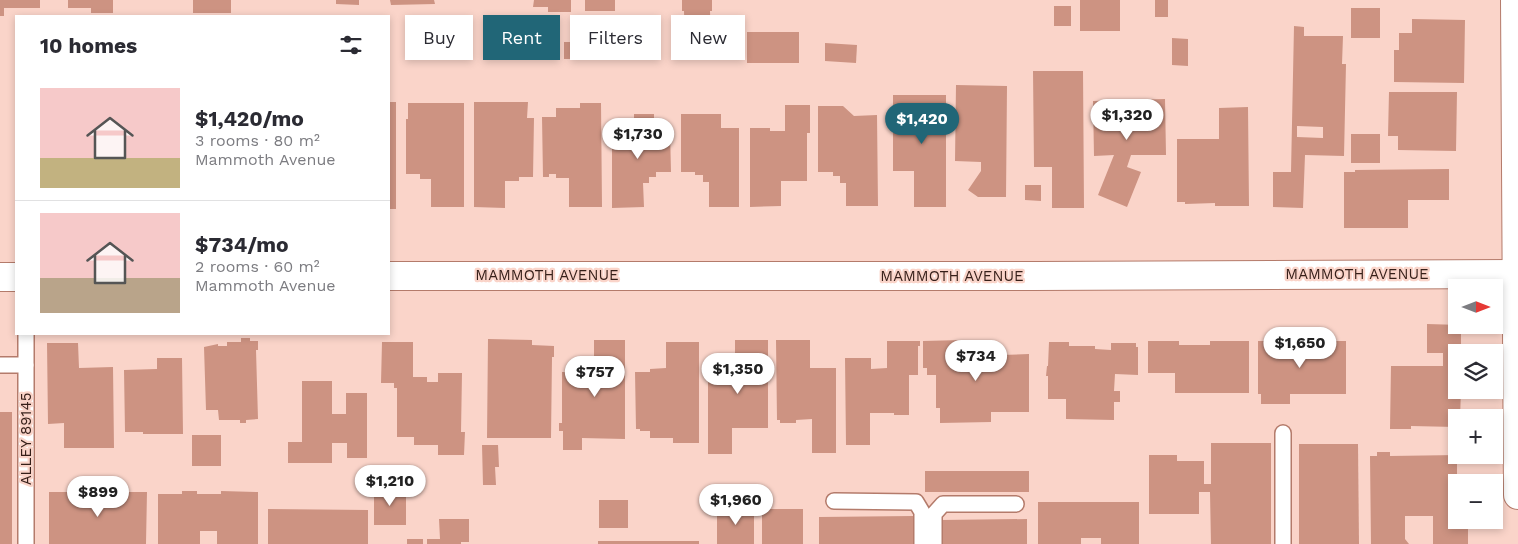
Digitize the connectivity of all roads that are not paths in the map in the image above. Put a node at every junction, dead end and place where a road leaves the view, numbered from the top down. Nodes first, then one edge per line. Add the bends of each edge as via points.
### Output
1 (1515, 0) edge
2 (1517, 241) edge
3 (1515, 274) junction
4 (390, 276) edge
5 (0, 277) edge
6 (15, 277) edge
7 (26, 335) edge
8 (0, 364) edge
9 (26, 365) junction
10 (1283, 433) dead end
11 (1518, 495) edge
12 (834, 501) dead end
13 (1016, 504) dead end
14 (26, 544) edge
15 (922, 544) edge
16 (934, 544) edge
17 (1283, 544) edge

1 - 2 street
2 - 3 street
3 - 4 street, MAMMOTH AVENUE
3 - 11 street
5 - 6 street
7 - 9 lane, ALLEY 89145
8 - 9 lane
9 - 14 lane, ALLEY 89145
10 - 17 lane
12 - 15 lane via 916,502 922,512
13 - 16 lane via 943,504 934,514

